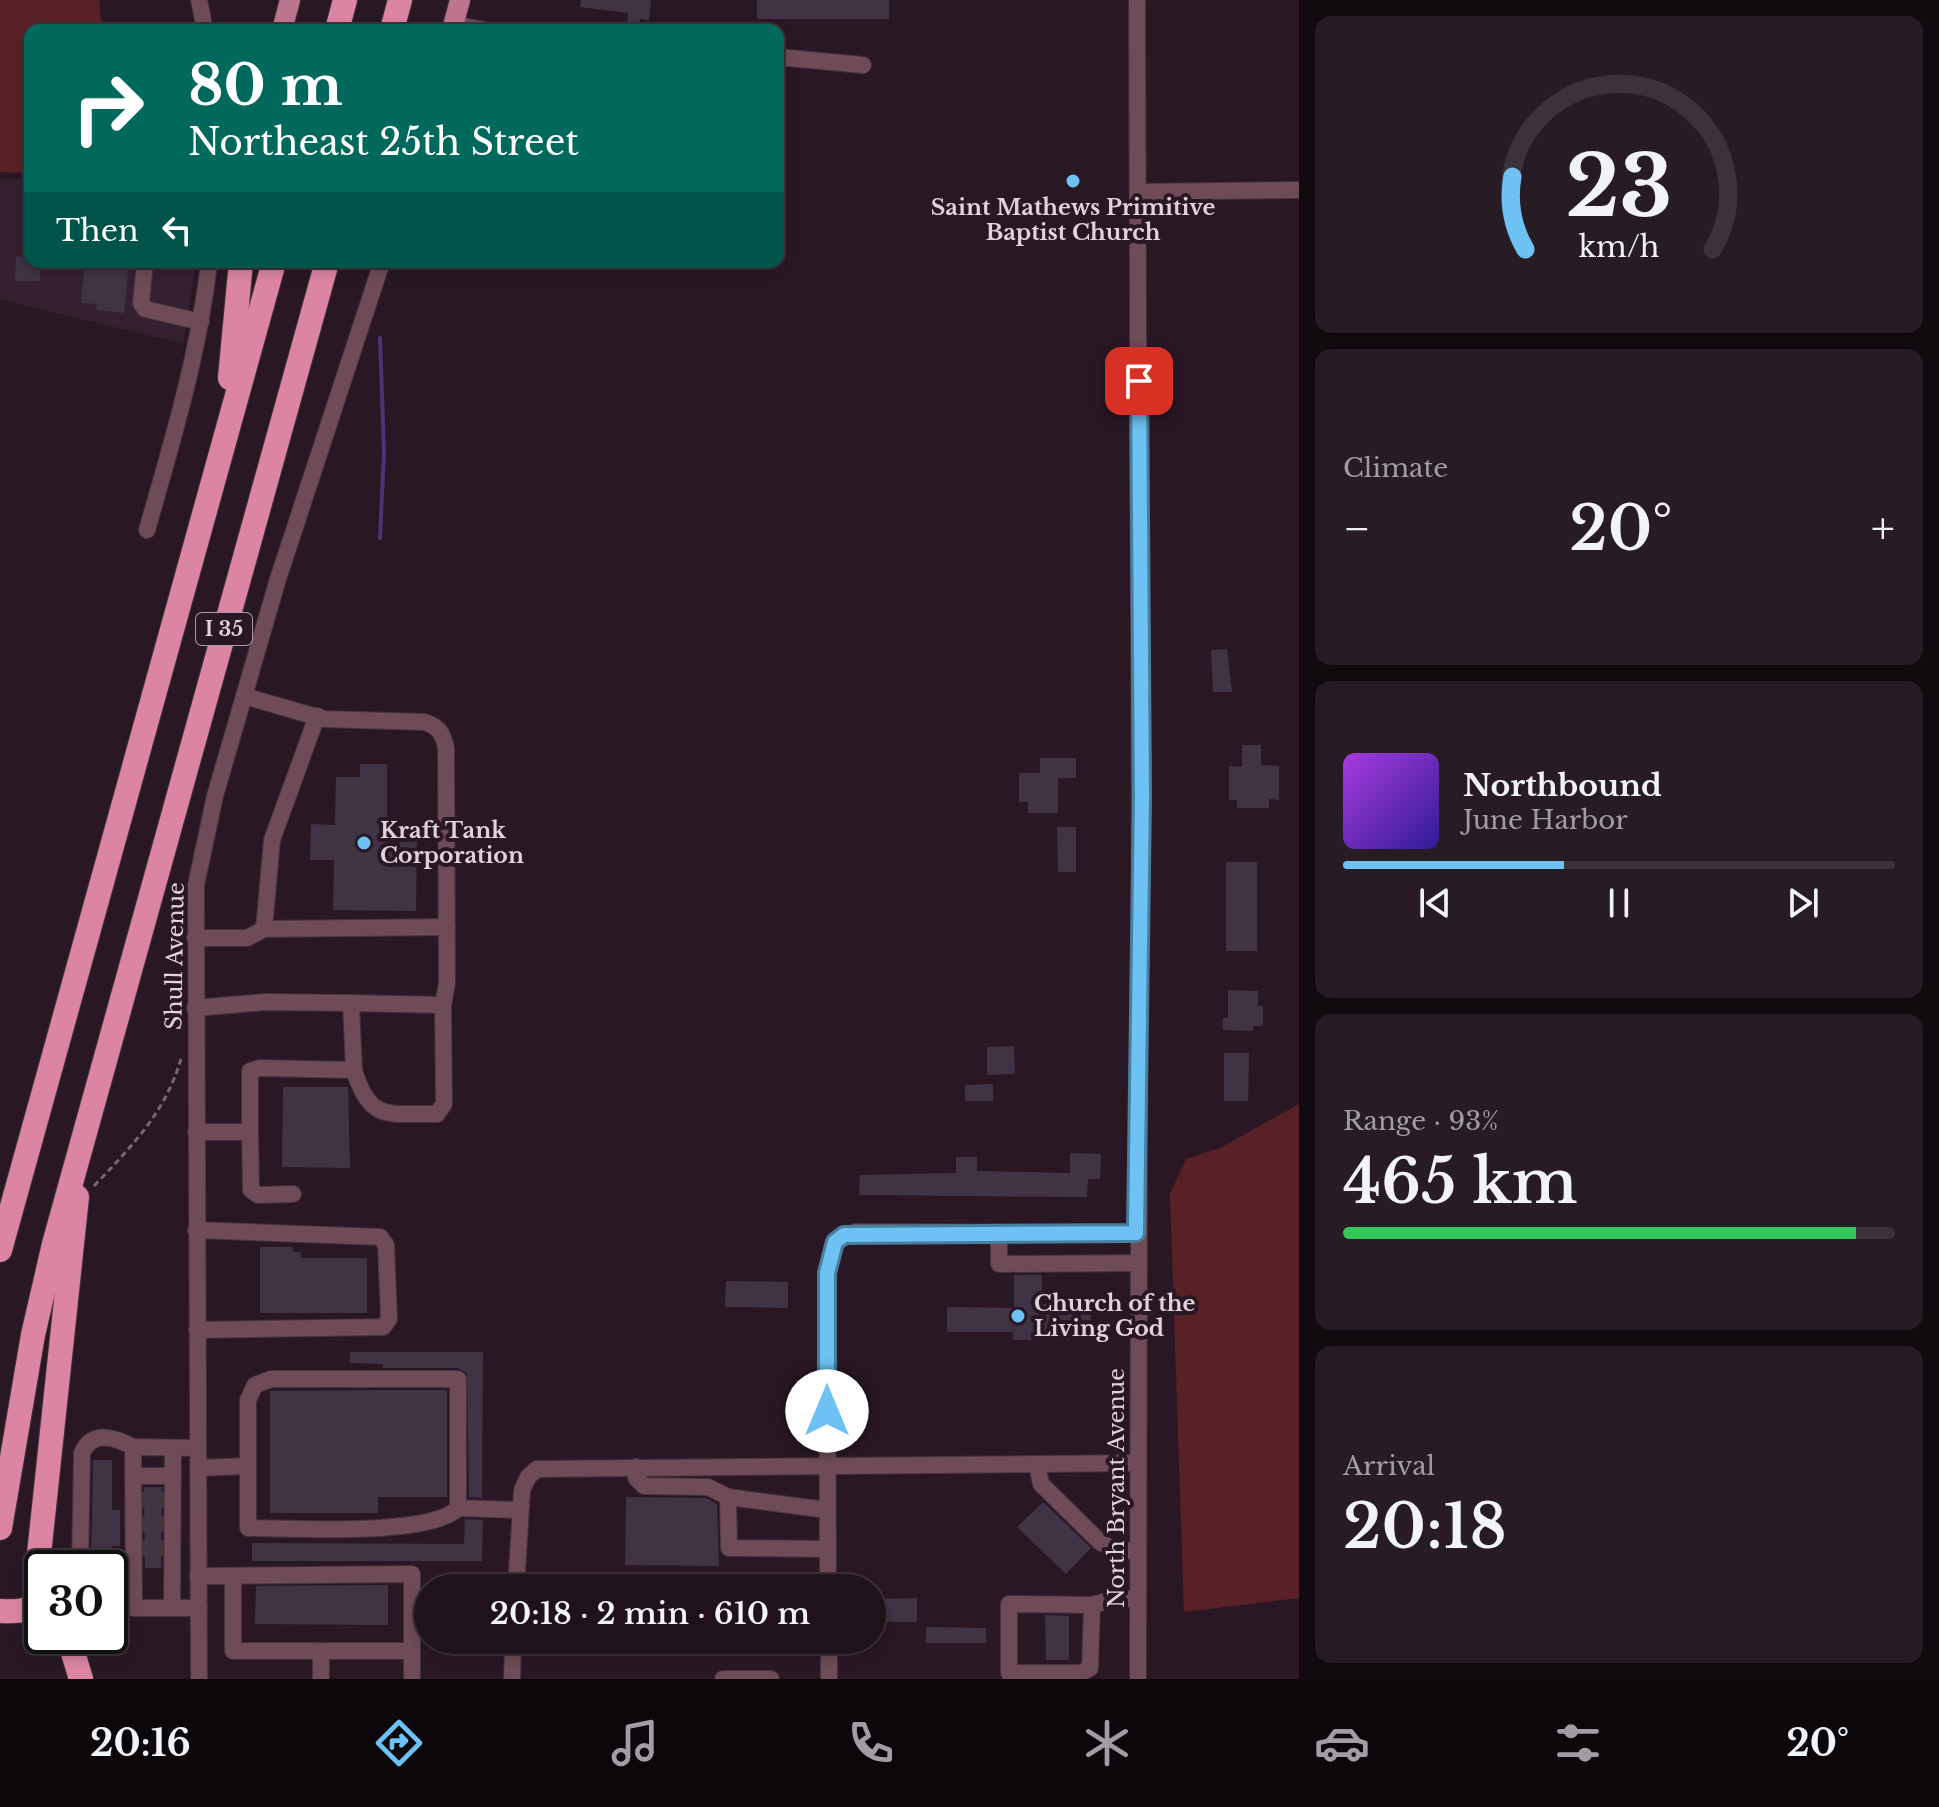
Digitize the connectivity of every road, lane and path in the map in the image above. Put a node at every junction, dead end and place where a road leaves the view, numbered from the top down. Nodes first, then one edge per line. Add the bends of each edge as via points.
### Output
1 (199, 0) edge
2 (290, 0) edge
3 (345, 0) edge
4 (460, 0) edge
5 (1137, 0) edge
6 (400, 2) edge
7 (204, 24) edge
8 (284, 24) edge
9 (339, 24) edge
10 (394, 24) edge
11 (454, 24) edge
12 (784, 58) edge
13 (863, 65) dead end
14 (1299, 190) edge
15 (1138, 192) junction
16 (144, 268) edge
17 (208, 268) edge
18 (240, 268) edge
19 (272, 268) edge
20 (325, 268) edge
21 (380, 268) edge
22 (201, 322) junction
23 (226, 432) junction
24 (147, 530) dead end
25 (244, 696) junction
26 (317, 716) junction
27 (447, 927) junction
28 (264, 929) junction
29 (195, 938) junction
30 (351, 1003) junction
31 (443, 1005) junction
32 (195, 1008) junction
33 (184, 1049) dead end
34 (354, 1070) junction
35 (196, 1132) junction
36 (250, 1132) junction
37 (80, 1145) junction
38 (293, 1194) dead end
39 (77, 1208) junction
40 (4, 1219) edge
41 (196, 1230) junction
42 (999, 1233) junction
43 (1136, 1233) junction
44 (0, 1250) edge
45 (1137, 1263) junction
46 (197, 1330) junction
47 (133, 1447) junction
48 (173, 1448) junction
49 (198, 1448) junction
50 (1138, 1463) junction
51 (1037, 1465) junction
52 (248, 1466) junction
53 (636, 1467) junction
54 (827, 1467) junction
55 (198, 1468) junction
56 (133, 1476) junction
57 (173, 1476) junction
58 (728, 1497) junction
59 (458, 1508) junction
60 (520, 1510) junction
61 (827, 1510) junction
62 (0, 1528) edge
63 (828, 1549) junction
64 (39, 1550) edge
65 (80, 1550) edge
66 (1138, 1551) junction
67 (517, 1574) edge
68 (828, 1574) edge
69 (198, 1576) junction
70 (233, 1576) junction
71 (1138, 1599) junction
72 (1092, 1605) junction
73 (128, 1606) edge
74 (134, 1608) junction
75 (172, 1608) junction
76 (199, 1608) junction
77 (24, 1609) edge
78 (4, 1611) edge
79 (321, 1651) junction
80 (412, 1651) junction
81 (73, 1654) edge
82 (513, 1654) edge
83 (829, 1654) edge
84 (1032, 1676) edge
85 (81, 1679) edge
86 (199, 1679) edge
87 (321, 1679) edge
88 (412, 1679) edge
89 (512, 1679) edge
90 (723, 1679) edge
91 (771, 1679) edge
92 (829, 1679) edge
93 (1138, 1679) edge

1 - 7 street
2 - 8 main road
3 - 9 highway
4 - 11 main road
5 - 15 street, North Bryant Avenue
6 - 10 highway
12 - 13 street
14 - 15 street
15 - 43 street, North Bryant Avenue via 1142,796
16 - 22 street via 145,309
17 - 22 street
18 - 23 highway
19 - 23 highway, I 35
20 - 37 highway, I 35
21 - 25 street, Shull Avenue via 300,506
22 - 24 street
23 - 40 highway, I 35
25 - 26 street
25 - 29 street, Shull Avenue via 203,842
26 - 27 street via 424,722 443,735
26 - 28 street via 272,840
27 - 28 street
27 - 31 street
28 - 29 street via 247,938
29 - 32 street, Shull Avenue
30 - 31 street
30 - 32 street
30 - 34 street
31 - 34 street via 444,1104 437,1114 378,1111 362,1099
32 - 35 street, Shull Avenue
33 - 39 path via 167,1100 155,1118
34 - 36 street via 250,1071
35 - 36 street
35 - 41 street, Shull Avenue
36 - 38 street via 251,1190 258,1195
37 - 39 highway
37 - 62 highway, I 35 via 33,1335
39 - 64 highway
40 - 44 highway, I 35
41 - 46 street, Shull Avenue
41 - 46 street via 380,1237 386,1245 389,1319 383,1327
42 - 43 street
42 - 45 street via 999,1264
42 - 54 street via 855,1232 835,1242 827,1273
43 - 45 street, North Bryant Avenue
45 - 50 street, North Bryant Avenue
46 - 49 street, Shull Avenue
47 - 48 street
47 - 56 street
47 - 65 street via 117,1438 87,1443 82,1453
48 - 49 street
48 - 57 street
49 - 55 street, Shull Avenue
50 - 51 street
50 - 66 street, North Bryant Avenue
51 - 54 street
51 - 66 street via 1041,1484 1100,1542 1114,1550
52 - 55 street
52 - 59 street via 248,1528 379,1528 449,1518
52 - 59 street via 248,1400 255,1385 271,1379 458,1379
53 - 54 street
53 - 58 street via 638,1484 644,1486 708,1487
53 - 60 street via 537,1469 522,1490
54 - 61 street
55 - 69 street, Shull Avenue
56 - 57 street
56 - 74 street
57 - 75 street
58 - 61 street
58 - 63 street via 729,1548
59 - 60 street
60 - 67 street
61 - 63 street
63 - 68 street
66 - 71 street, North Bryant Avenue
69 - 70 street
69 - 76 street, Shull Avenue
70 - 79 street via 233,1651
70 - 80 street via 412,1574
71 - 72 street
71 - 93 street, North Bryant Avenue
72 - 84 street via 1090,1668
72 - 84 street via 1009,1604 1009,1673
73 - 74 street
74 - 75 street
75 - 76 street
76 - 86 street, Shull Avenue
77 - 78 highway
79 - 80 street
79 - 87 street
80 - 88 street
81 - 85 highway
82 - 89 street
83 - 92 street
90 - 91 street

